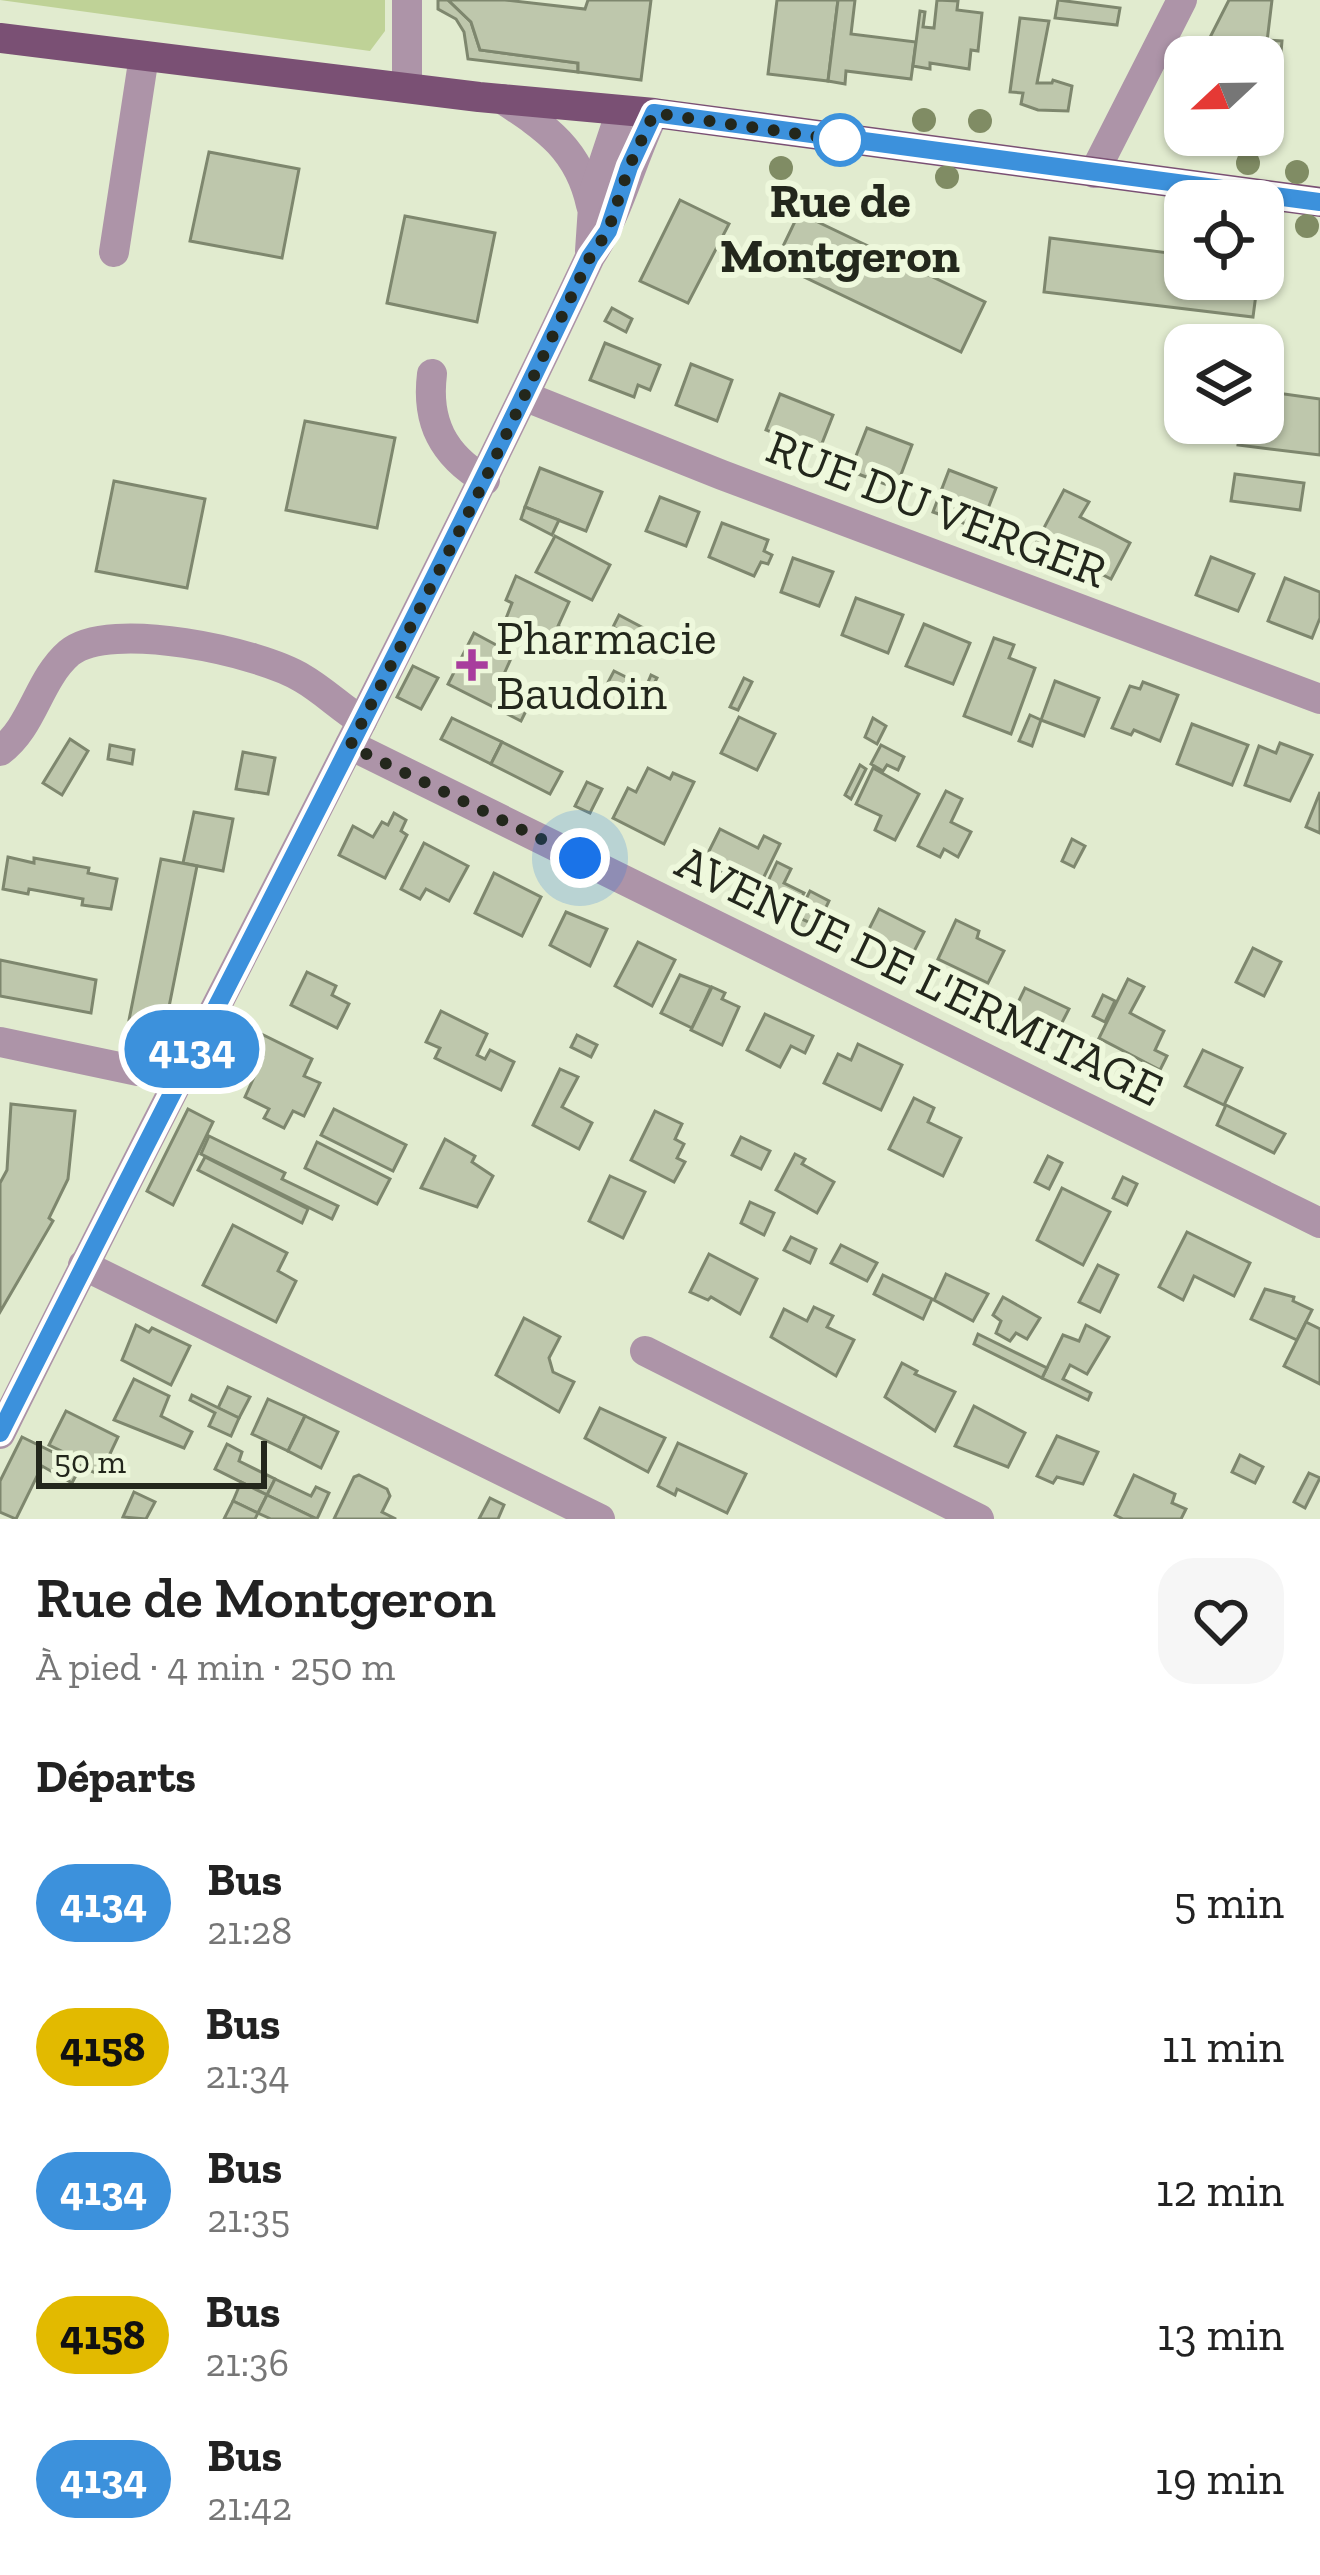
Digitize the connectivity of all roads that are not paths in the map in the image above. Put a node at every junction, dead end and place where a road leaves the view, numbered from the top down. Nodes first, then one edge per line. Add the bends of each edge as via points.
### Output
1 (407, 0) edge
2 (1182, 0) edge
3 (0, 38) edge
4 (145, 56) junction
5 (407, 88) junction
6 (502, 100) junction
7 (621, 111) junction
8 (654, 113) junction
9 (1094, 173) junction
10 (1320, 202) edge
11 (592, 211) junction
12 (114, 252) dead end
13 (590, 257) junction
14 (432, 374) dead end
15 (524, 397) junction
16 (485, 480) junction
17 (1320, 699) edge
18 (356, 733) junction
19 (0, 751) edge
20 (0, 1042) edge
21 (180, 1073) junction
22 (1320, 1223) edge
23 (83, 1265) junction
24 (644, 1351) dead end
25 (0, 1434) edge
26 (600, 1519) edge
27 (979, 1519) edge

1 - 5 street
2 - 9 street
3 - 4 main road
4 - 5 main road
4 - 12 street
5 - 6 main road
6 - 7 main road
6 - 11 street via 568,148
7 - 8 main road
7 - 11 street
8 - 9 main road
8 - 13 street
9 - 10 main road
11 - 13 street
13 - 15 street
14 - 16 street via 428,404 445,445
15 - 16 street
15 - 17 street, RUE DU VERGER
16 - 18 street
18 - 19 street, AVENUE DE L'ERMITAGE via 302,678 266,661 110,638 70,652 16,739
18 - 21 street
18 - 22 street, AVENUE DE L'ERMITAGE
20 - 21 street
21 - 23 street
23 - 25 street
23 - 26 street
24 - 27 street

